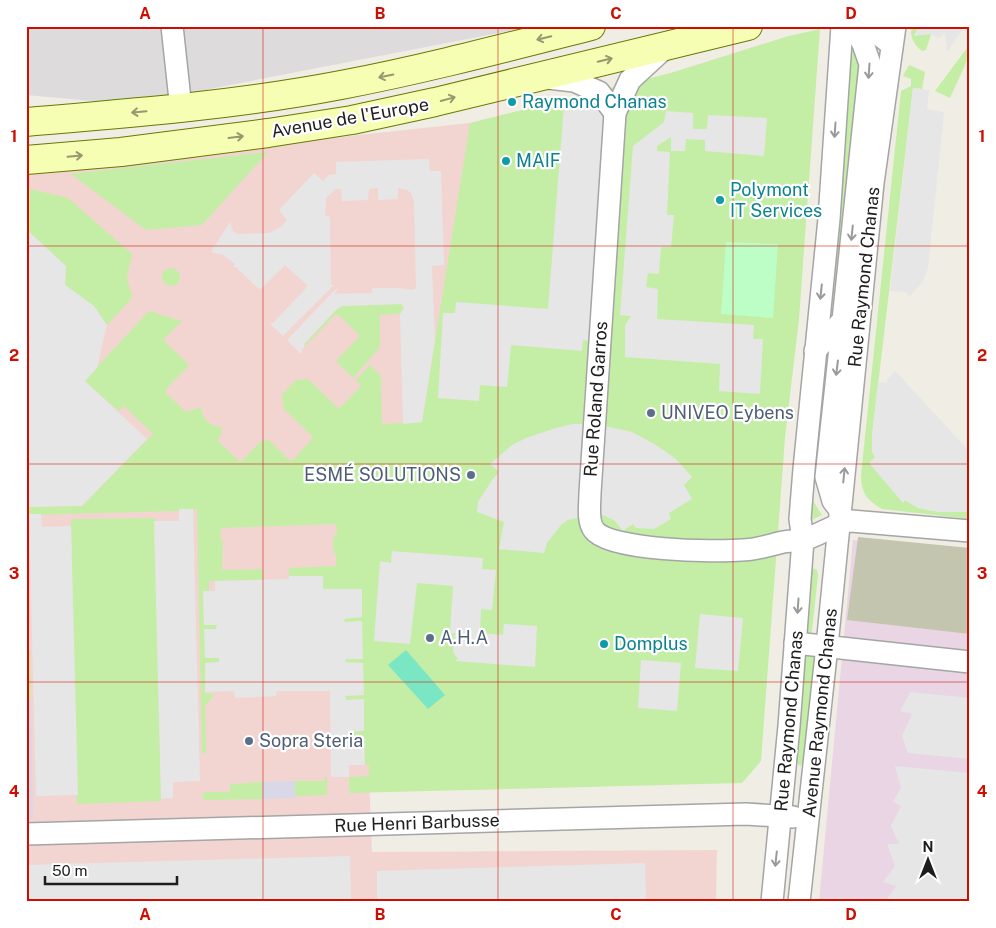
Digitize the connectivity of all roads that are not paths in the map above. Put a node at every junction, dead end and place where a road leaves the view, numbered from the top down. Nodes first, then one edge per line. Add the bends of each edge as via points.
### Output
1 (172, 26) edge
2 (591, 26) edge
3 (748, 26) edge
4 (853, 26) edge
5 (867, 26) edge
6 (842, 36) edge
7 (894, 36) edge
8 (668, 45) junction
9 (539, 76) junction
10 (181, 109) junction
11 (616, 113) junction
12 (26, 122) edge
13 (26, 160) edge
14 (843, 320) junction
15 (815, 357) junction
16 (843, 518) junction
17 (970, 531) edge
18 (803, 540) junction
19 (744, 550) junction
20 (801, 569) junction
21 (795, 643) junction
22 (827, 646) junction
23 (970, 662) edge
24 (781, 816) junction
25 (809, 818) junction
26 (26, 834) edge
27 (772, 902) edge
28 (799, 902) edge

1 - 10 street
2 -> 10 main road, Avenue de l'Europe via 340,85
3 - 8 main road, Avenue de l'Europe
4 -> 14 street, Rue Raymond Chanas via 870,64
5 - 7 street, Rue Raymond Chanas
6 -> 15 street, Rue Raymond Chanas
16 -> 7 street, Rue Raymond Chanas via 873,183
9 -> 8 main road, Avenue de l'Europe
8 - 11 street, Rue Roland Garros via 630,80
9 - 11 street via 574,81 599,92
13 -> 9 main road, Avenue de l'Europe via 150,148 352,120
10 -> 12 main road, Avenue de l'Europe
11 - 19 street, Rue Roland Garros via 599,337 590,521 594,531 608,540 673,550
14 - 15 street, Rue Raymond Chanas
14 -> 16 street, Rue Raymond Chanas via 826,477 833,501
15 - 16 street, Rue Raymond Chanas via 818,398 812,484 822,510
15 - 18 street, Rue Raymond Chanas via 800,519
16 - 17 street
16 - 18 street, Rue Roland Garros
16 - 22 street, Avenue Raymond Chanas
18 - 19 street, Rue Roland Garros
18 - 20 street, Rue Raymond Chanas
18 - 22 street, Rue Raymond Chanas via 817,545 822,552 818,613 819,628
19 - 20 street, Rue Roland Garros via 775,555
20 -> 21 street, Rue Raymond Chanas
21 - 22 street
21 - 24 street, Rue Raymond Chanas
22 - 23 street
22 - 25 street, Avenue Raymond Chanas
24 - 25 street, Rue Henri Barbusse
24 - 26 street, Rue Henri Barbusse via 746,814
24 -> 27 street, Rue Raymond Chanas
25 - 28 street, Avenue Raymond Chanas

